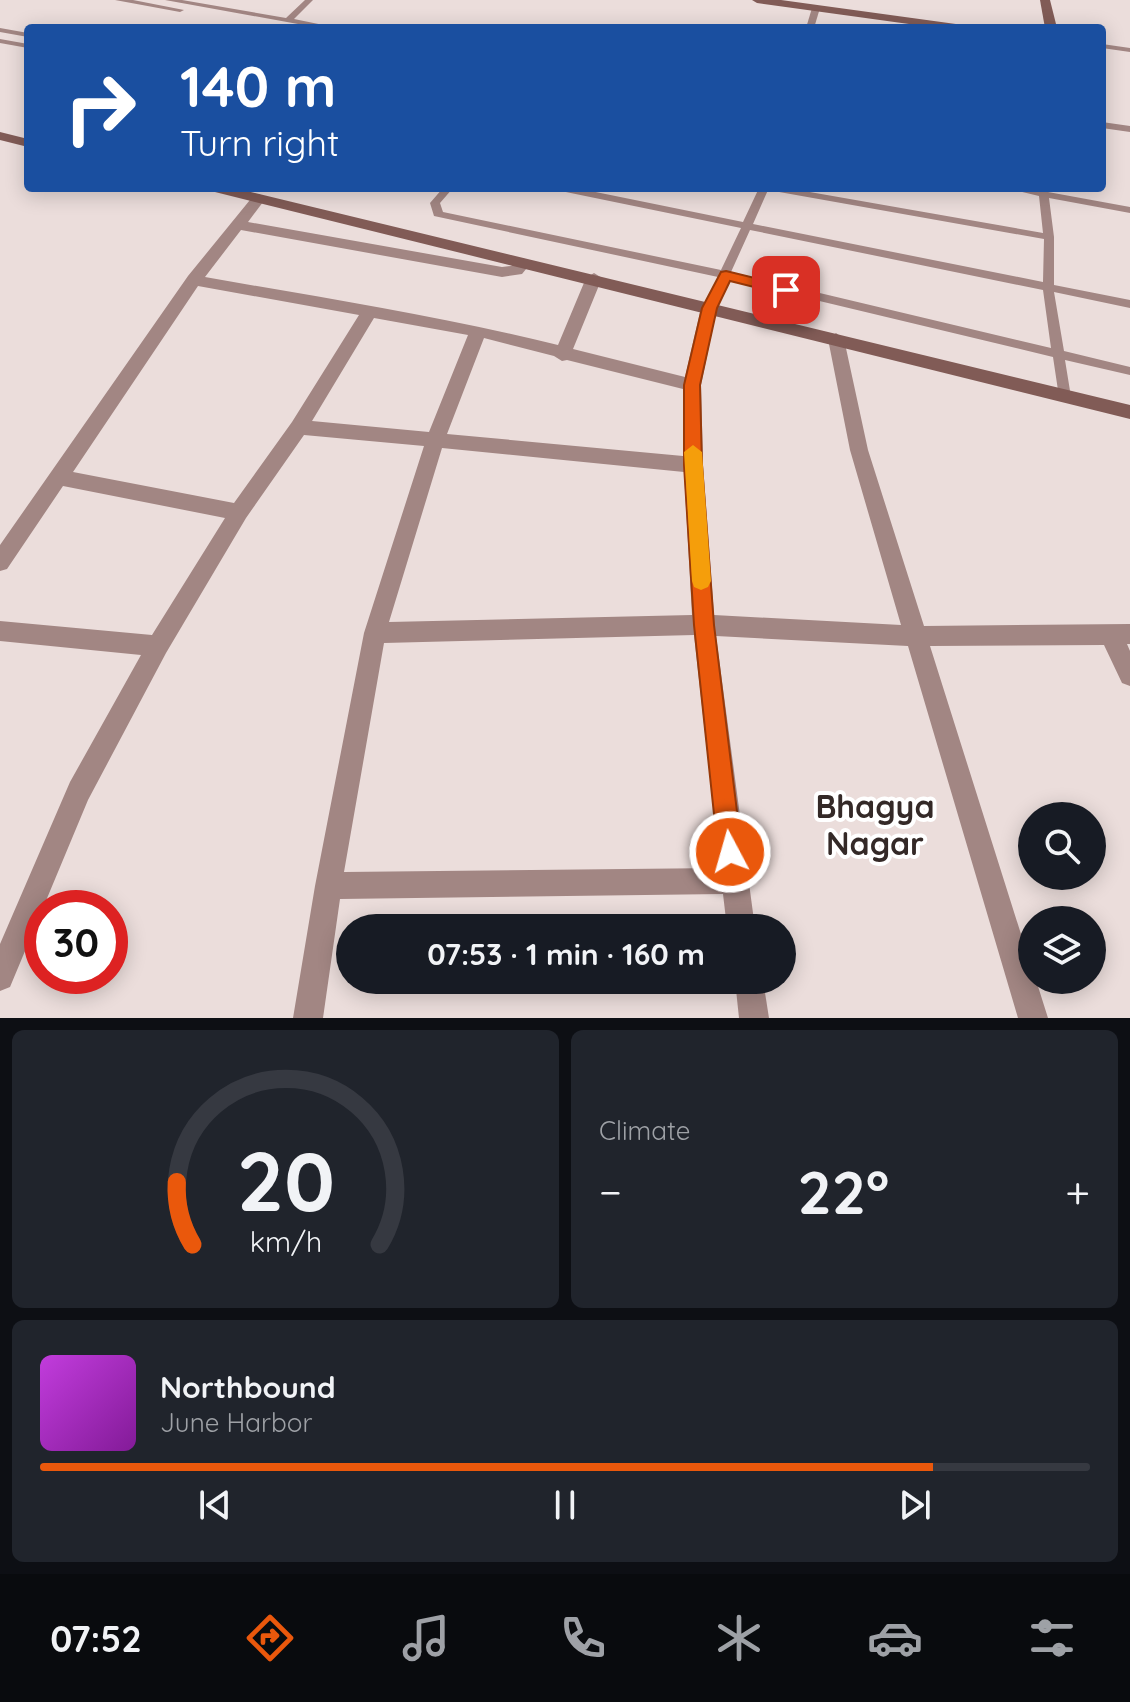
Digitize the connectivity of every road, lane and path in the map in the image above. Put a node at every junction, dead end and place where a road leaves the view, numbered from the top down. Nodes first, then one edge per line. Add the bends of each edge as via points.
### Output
1 (119, 0) edge
2 (169, 0) edge
3 (309, 0) edge
4 (757, 0) edge
5 (1045, 0) edge
6 (816, 8) junction
7 (286, 24) edge
8 (811, 24) edge
9 (934, 24) edge
10 (1050, 24) edge
11 (0, 30) edge
12 (24, 34) edge
13 (0, 41) edge
14 (24, 45) edge
15 (1106, 47) edge
16 (1130, 50) edge
17 (1106, 126) edge
18 (1130, 129) edge
19 (0, 136) edge
20 (24, 142) edge
21 (233, 192) edge
22 (445, 192) edge
23 (580, 192) edge
24 (765, 192) edge
25 (790, 192) edge
26 (1044, 192) edge
27 (1049, 192) edge
28 (259, 198) junction
29 (1130, 210) edge
30 (237, 225) junction
31 (749, 227) junction
32 (1049, 237) junction
33 (523, 263) junction
34 (726, 275) junction
35 (594, 278) junction
36 (194, 280) junction
37 (1048, 288) junction
38 (1130, 304) edge
39 (709, 308) junction
40 (371, 310) junction
41 (478, 331) junction
42 (836, 339) junction
43 (562, 355) junction
44 (1059, 355) junction
45 (1130, 371) edge
46 (692, 385) junction
47 (1065, 397) junction
48 (1130, 412) edge
49 (299, 427) junction
50 (435, 442) junction
51 (693, 465) junction
52 (58, 477) junction
53 (239, 512) junction
54 (0, 562) edge
55 (704, 625) junction
56 (0, 631) edge
57 (375, 633) junction
58 (1120, 633) edge
59 (918, 636) junction
60 (158, 646) junction
61 (1130, 675) edge
62 (733, 881) junction
63 (328, 886) junction
64 (739, 914) edge
65 (0, 977) edge
66 (751, 994) edge
67 (308, 1018) edge
68 (754, 1018) edge
69 (1033, 1018) edge

1 - 7 lane
2 - 7 lane
3 - 7 lane
4 - 6 street
5 - 10 street
6 - 8 lane
6 - 9 street
11 - 12 lane
13 - 14 lane
15 - 16 lane
17 - 18 lane
19 - 20 street
21 - 28 street
22 - 34 lane via 435,203 438,214
23 - 31 lane
24 - 31 lane
25 - 32 lane
26 - 32 lane
27 - 29 lane
28 - 30 street
28 - 33 street
30 - 33 street via 502,272
30 - 36 street
31 - 34 lane
31 - 37 lane
32 - 37 lane
33 - 35 street
34 - 39 lane
34 - 44 lane
35 - 39 street
35 - 43 street
36 - 40 street
36 - 52 street
37 - 38 lane
37 - 44 lane
39 - 42 street
39 - 46 street
40 - 41 street
40 - 49 street
41 - 43 street
41 - 50 street
42 - 47 street
42 - 59 street via 859,450
43 - 46 street
44 - 45 lane
44 - 47 lane
46 - 51 street
47 - 48 street
49 - 50 street
49 - 53 street
50 - 51 street
50 - 57 street
51 - 55 street
52 - 53 street
52 - 54 street
53 - 60 street
55 - 57 street
55 - 59 street
55 - 62 street
56 - 60 street
57 - 63 street
58 - 59 street
58 - 61 street
59 - 69 street
60 - 65 street via 79,791
62 - 63 street
62 - 64 street
63 - 67 street
66 - 68 street

